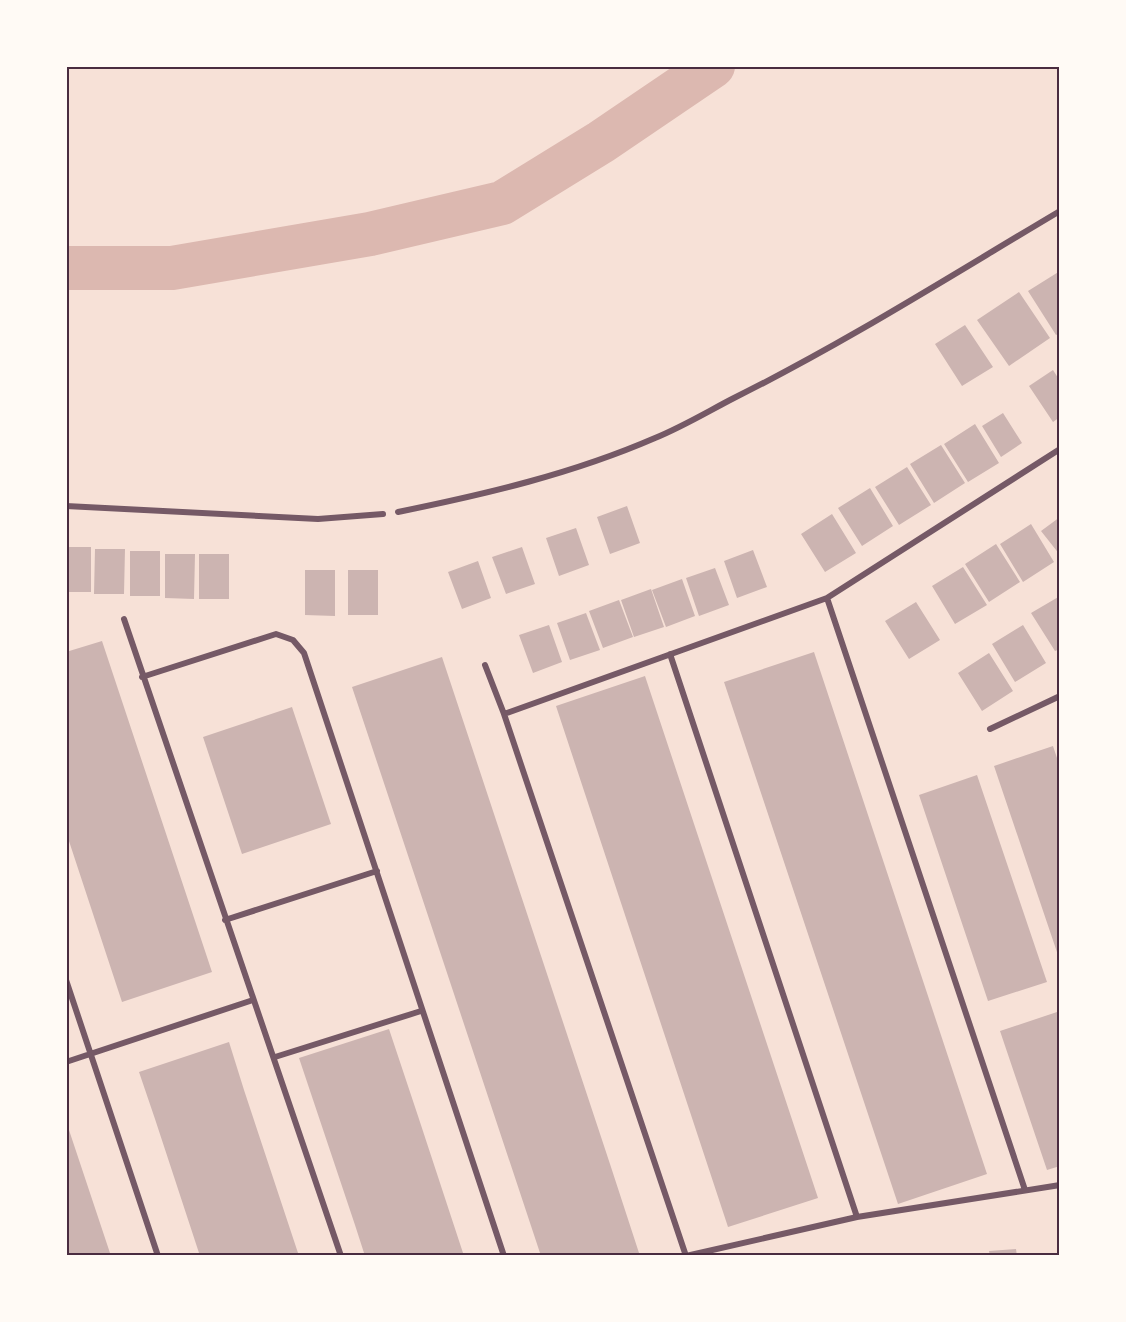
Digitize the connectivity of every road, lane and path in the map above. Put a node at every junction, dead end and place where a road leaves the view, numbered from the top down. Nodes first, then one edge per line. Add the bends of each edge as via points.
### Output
1 (1060, 211) edge
2 (1060, 448) edge
3 (66, 506) edge
4 (398, 513) dead end
5 (382, 514) dead end
6 (827, 598) junction
7 (124, 619) dead end
8 (670, 654) junction
9 (485, 665) dead end
10 (142, 677) junction
11 (1060, 696) edge
12 (504, 714) junction
13 (990, 729) dead end
14 (377, 871) junction
15 (225, 920) junction
16 (66, 980) edge
17 (254, 1000) junction
18 (420, 1011) junction
19 (91, 1053) junction
20 (274, 1057) junction
21 (66, 1062) edge
22 (1060, 1185) edge
23 (1025, 1190) junction
24 (857, 1217) junction
25 (158, 1256) edge
26 (341, 1256) edge
27 (504, 1256) edge
28 (686, 1256) edge

1 - 4 street via 797,365 656,438 505,490
2 - 6 street
3 - 5 street via 318,519
6 - 8 street
6 - 23 street
7 - 10 street
8 - 12 street
8 - 24 street
9 - 12 street
10 - 14 street via 276,634 293,640 304,653
10 - 15 street
11 - 13 street
12 - 28 street
14 - 15 street
14 - 18 street
15 - 17 street
16 - 19 street
17 - 19 street
17 - 20 street
18 - 20 street
18 - 27 street
19 - 21 street
19 - 25 street
20 - 26 street
22 - 23 street
23 - 24 street
24 - 28 street

